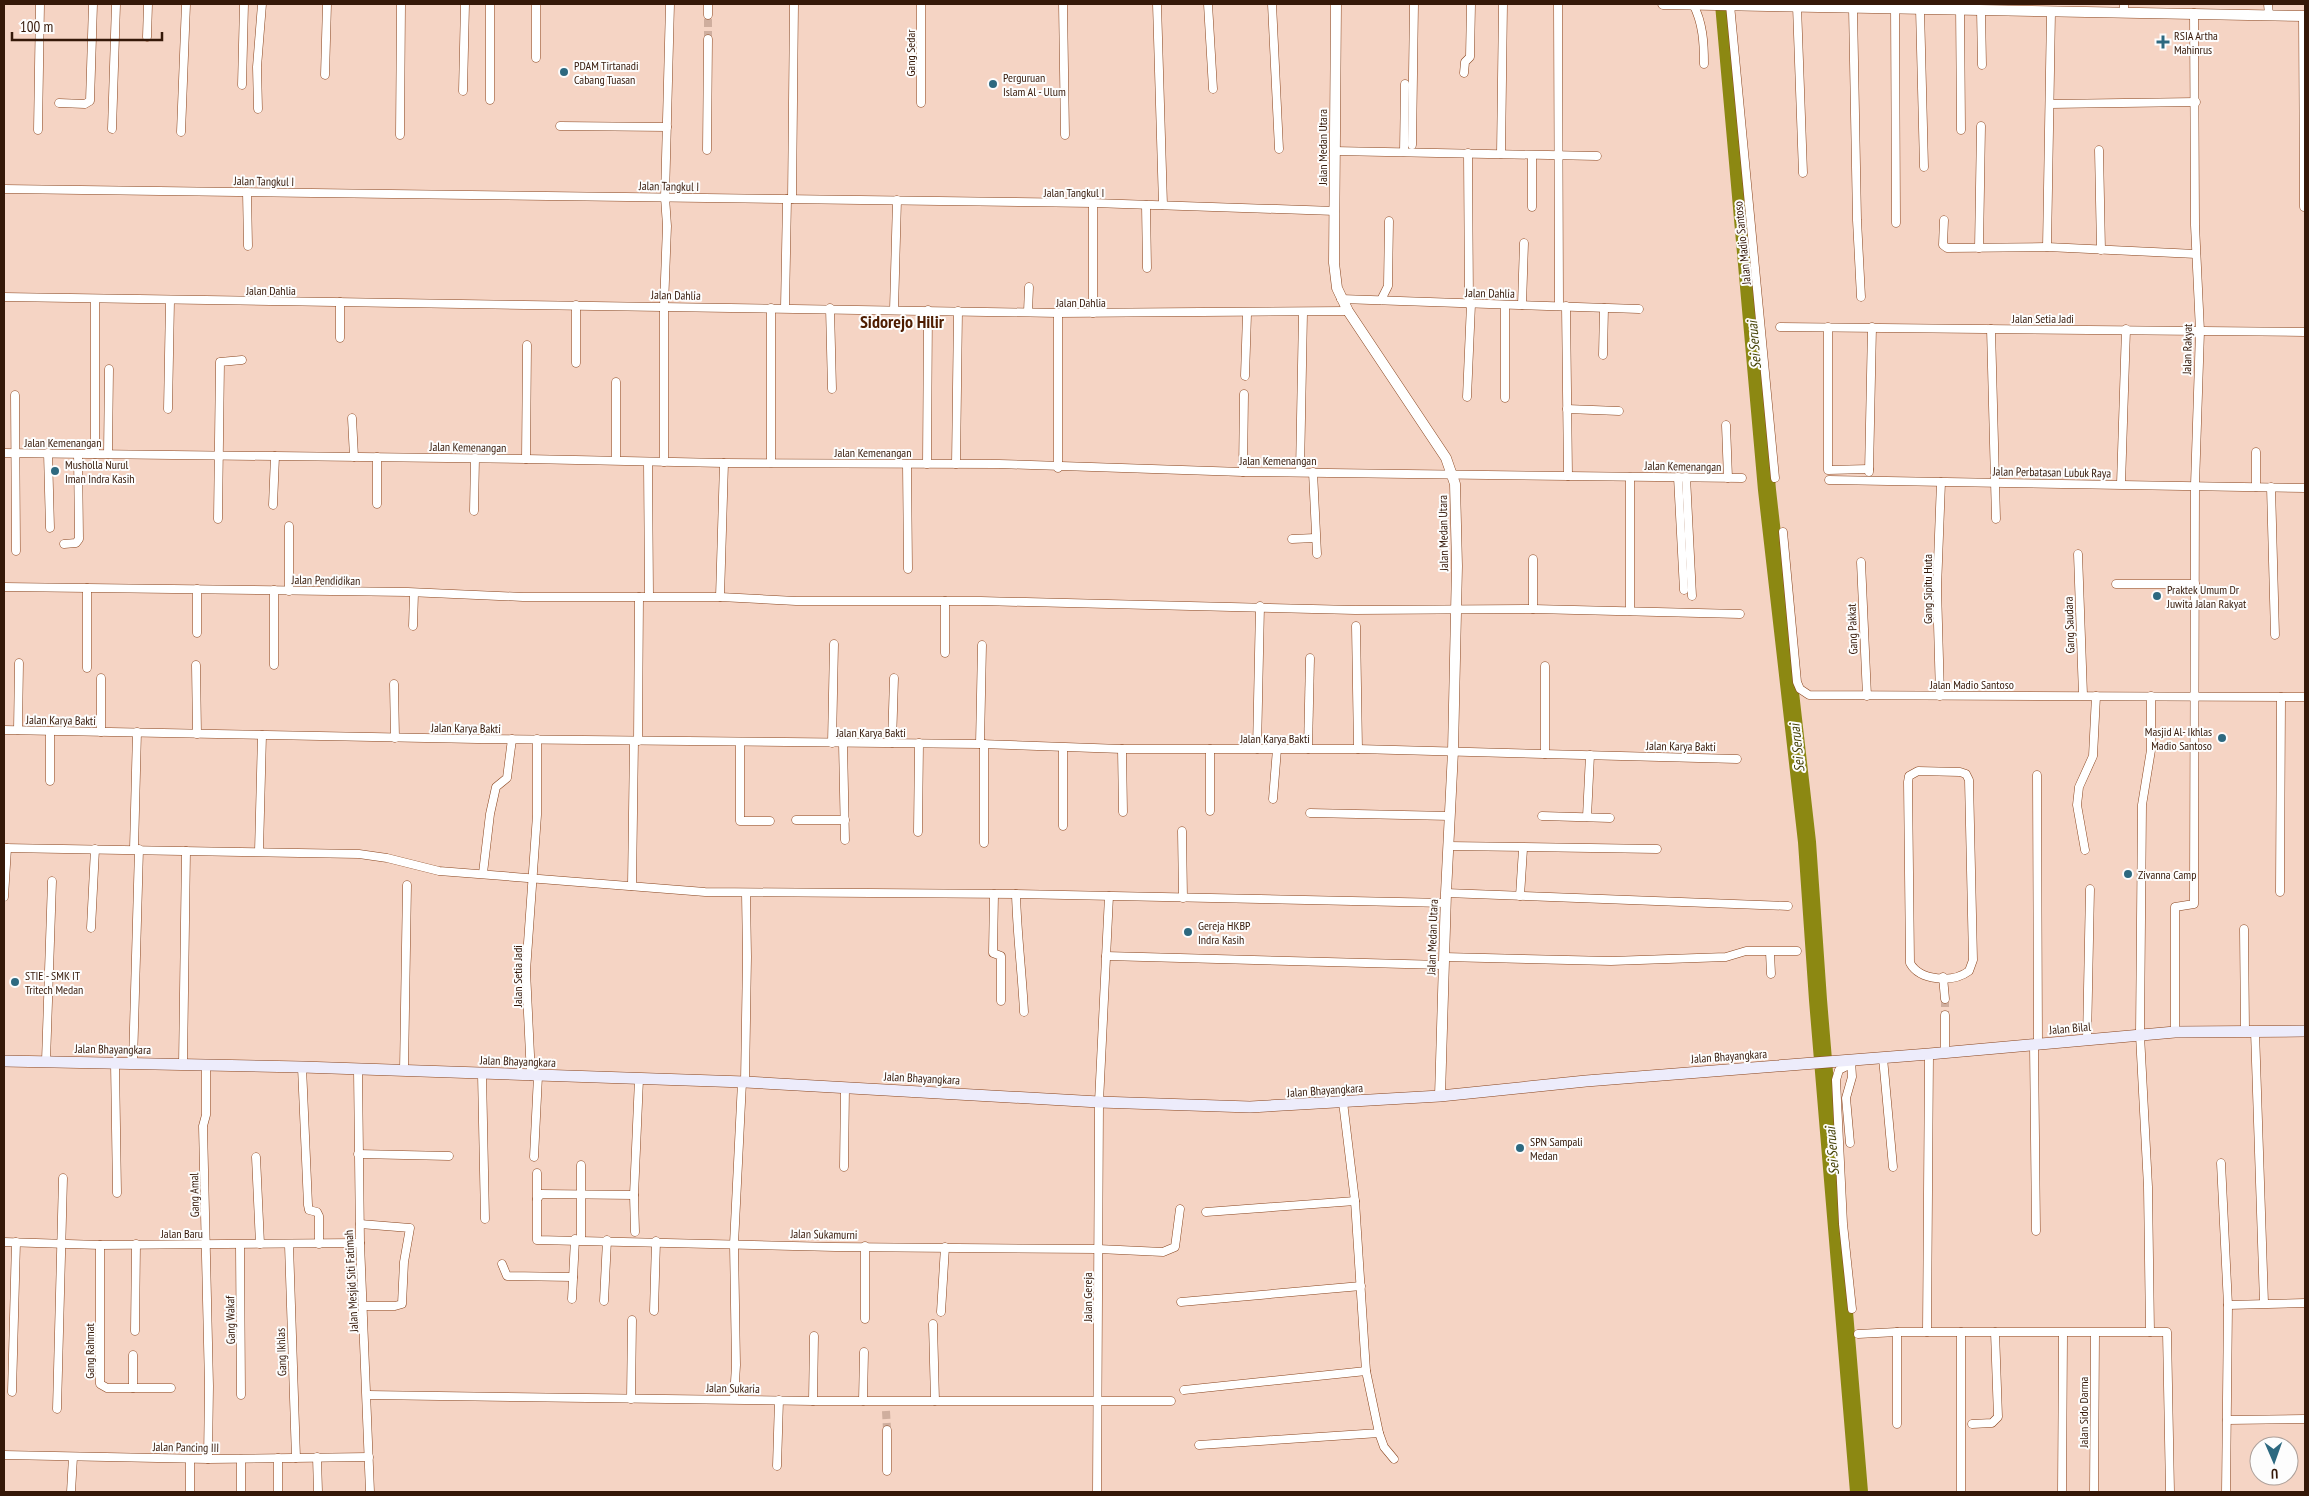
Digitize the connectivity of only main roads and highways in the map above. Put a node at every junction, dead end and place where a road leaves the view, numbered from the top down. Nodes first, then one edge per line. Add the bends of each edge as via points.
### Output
1 (2305, 1031) edge
2 (4, 1061) edge
3 (1838, 1061) joint

1 - 3 main road, Jalan Bilal via 2175,1032
2 - 3 main road, Jalan Bhayangkara via 639,1078 1218,1107 1440,1096

